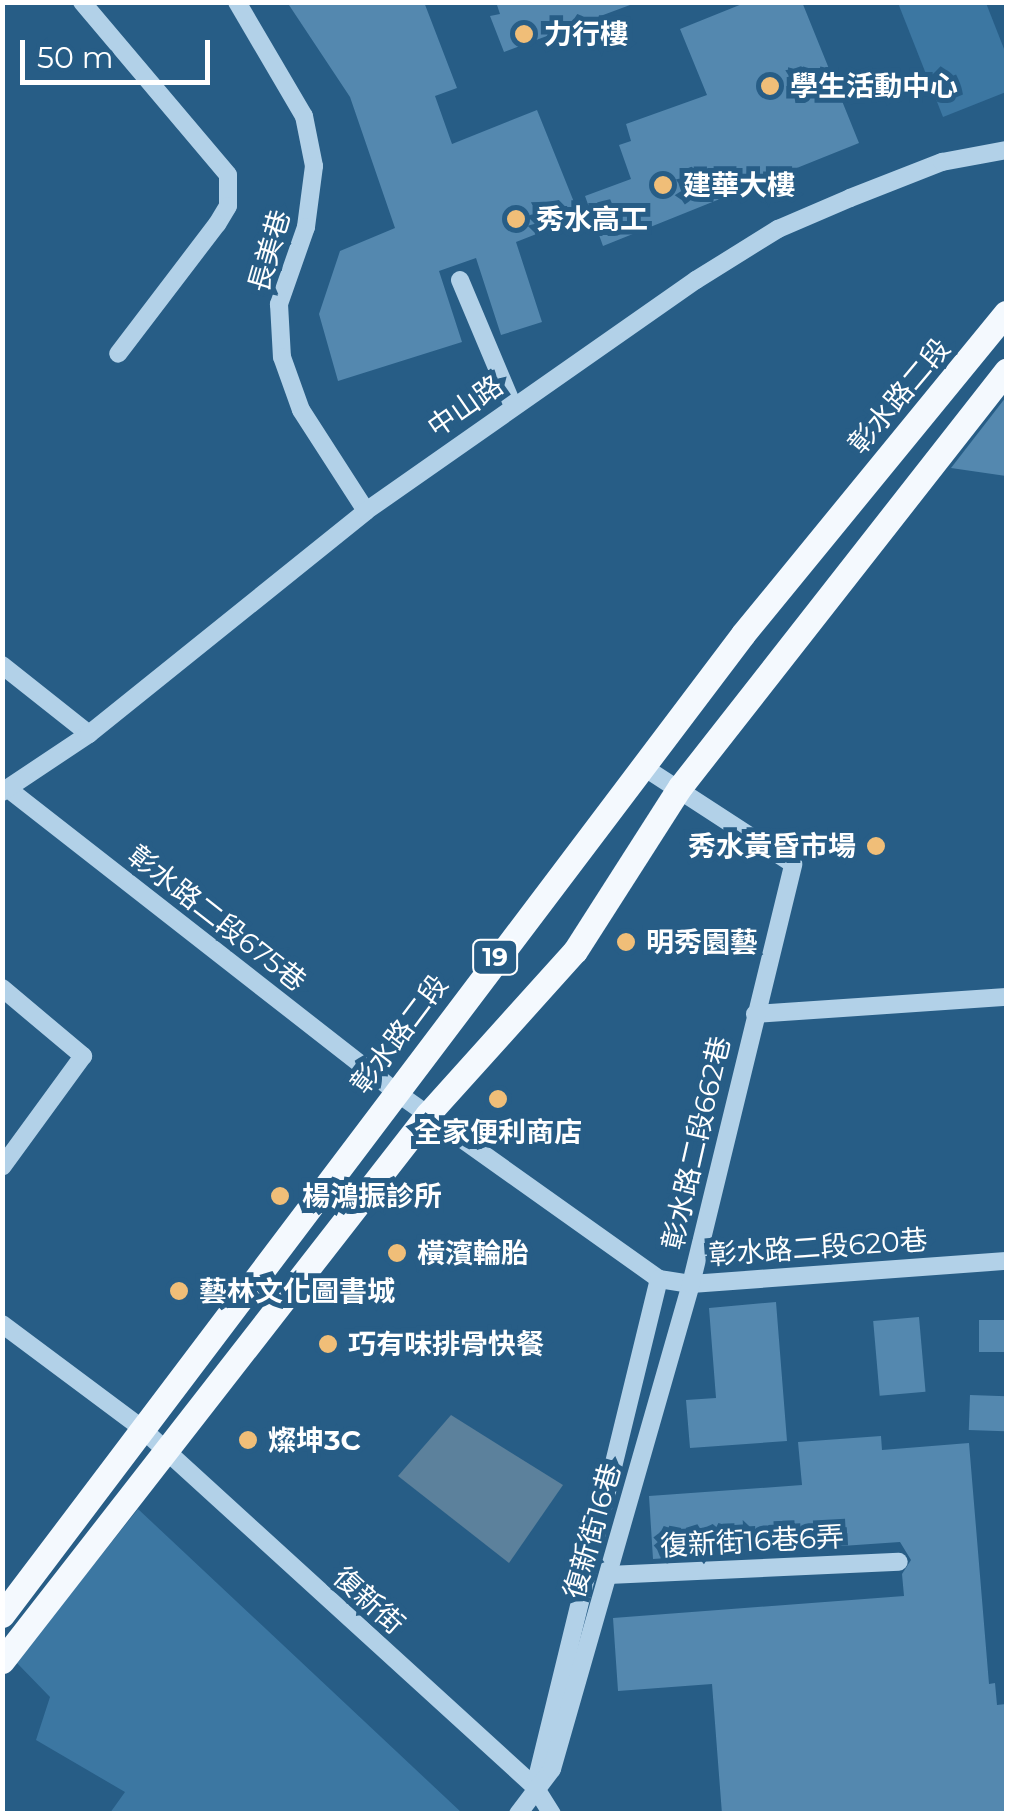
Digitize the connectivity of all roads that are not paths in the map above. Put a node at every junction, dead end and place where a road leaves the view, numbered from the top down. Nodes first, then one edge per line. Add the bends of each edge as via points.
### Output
1 (82, 2) edge
2 (237, 2) edge
3 (1006, 150) edge
4 (460, 280) dead end
5 (1006, 313) edge
6 (118, 354) dead end
7 (1006, 371) edge
8 (513, 406) junction
9 (366, 511) junction
10 (786, 580) junction
11 (819, 602) junction
12 (2, 664) edge
13 (89, 734) junction
14 (642, 766) junction
15 (680, 787) junction
16 (5, 790) edge
17 (2, 988) edge
18 (1006, 996) edge
19 (755, 1014) junction
20 (393, 1090) junction
21 (428, 1114) junction
22 (2, 1168) edge
23 (1006, 1262) edge
24 (659, 1279) junction
25 (691, 1284) junction
26 (2, 1324) edge
27 (148, 1435) junction
28 (900, 1562) dead end
29 (608, 1576) junction
30 (2, 1615) edge
31 (2, 1661) edge
32 (535, 1787) junction
33 (518, 1814) edge
34 (552, 1814) edge

1 - 6 street via 228,176 228,206 217,224
2 - 9 street, 長美巷 via 304,116 314,166 306,228 279,304 282,357 301,410
3 - 8 street, 中山路 via 942,162 778,229
4 - 8 street
5 - 10 main road, 彰水路二段 / 19
7 - 11 main road, 彰水路二段 / 19
8 - 9 street, 中山路
9 - 13 street, 中山路
10 - 11 main road
10 - 14 main road, 彰水路二段 / 19
11 - 15 main road, 彰水路二段 / 19
12 - 13 street
13 - 16 street, 中山路
14 - 15 street, 彰水路二段662巷
14 - 20 main road, 彰水路二段 / 19
15 - 19 street, 彰水路二段662巷 via 793,864
15 - 21 main road, 彰水路二段 / 19 via 575,952
16 - 20 street, 彰水路二段675巷
17 - 22 street via 83,1056
18 - 19 street, 彰水路二段662巷
19 - 25 street, 彰水路二段662巷
20 - 21 street, 彰水路二段620巷
20 - 27 main road, 彰水路二段 / 19
21 - 24 street, 彰水路二段620巷
21 - 27 main road, 彰水路二段 / 19
23 - 25 street, 彰水路二段620巷
24 - 25 street, 彰水路二段620巷
24 - 32 street
25 - 29 street, 復新街16巷
26 - 27 street, 復新街
27 - 30 main road, 彰水路二段 / 19
27 - 31 main road, 彰水路二段 / 19
27 - 32 street, 復新街
28 - 29 street, 復新街16巷6弄
29 - 32 street, 復新街16巷 via 552,1768
32 - 33 street, 復新街16巷
32 - 34 street, 復新街

